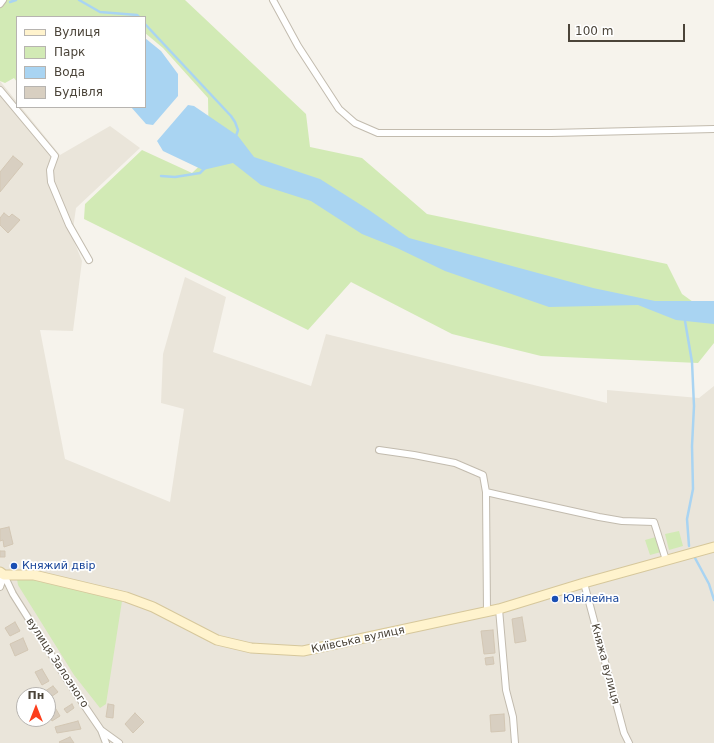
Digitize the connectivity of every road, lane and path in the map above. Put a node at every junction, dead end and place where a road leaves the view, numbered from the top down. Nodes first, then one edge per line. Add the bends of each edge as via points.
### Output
1 (3, 0) edge
2 (273, 0) edge
3 (0, 4) edge
4 (0, 90) edge
5 (714, 129) edge
6 (89, 260) dead end
7 (379, 450) dead end
8 (486, 492) junction
9 (714, 547) edge
10 (666, 560) junction
11 (2, 573) edge
12 (584, 583) junction
13 (0, 586) edge
14 (499, 609) junction
15 (487, 612) junction
16 (101, 730) junction
17 (106, 743) edge
18 (118, 743) edge
19 (516, 743) edge
20 (628, 743) edge

1 - 3 street
2 - 5 street via 302,52 339,109 356,123 378,133
4 - 6 street via 55,156 50,170 52,182 69,225
7 - 8 street via 455,463 483,475
8 - 10 street via 599,517 654,522
8 - 15 street
9 - 10 street, Київська вулиця
10 - 12 street, Київська вулиця
11 - 13 street
11 - 15 street, Київська вулиця via 34,575 126,597 153,607 217,640 251,648 303,651
11 - 16 street, вулиця Залозного
12 - 14 street, Київська вулиця
12 - 20 street, Княжа вулиця
14 - 15 street, Київська вулиця
14 - 19 street via 506,690
16 - 17 street
16 - 18 street, вулиця Залозного

